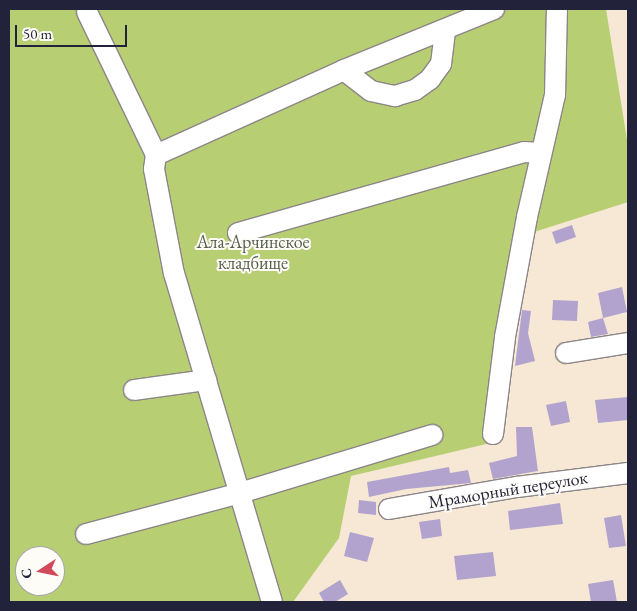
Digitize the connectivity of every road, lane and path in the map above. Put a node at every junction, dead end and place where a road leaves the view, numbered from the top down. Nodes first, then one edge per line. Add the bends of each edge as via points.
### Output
1 (494, 9) edge
2 (557, 9) edge
3 (87, 12) dead end
4 (445, 30) junction
5 (344, 70) junction
6 (541, 153) junction
7 (156, 155) junction
8 (238, 233) dead end
9 (628, 343) edge
10 (566, 353) dead end
11 (206, 380) junction
12 (134, 390) dead end
13 (493, 434) dead end
14 (432, 435) dead end
15 (628, 473) edge
16 (240, 493) junction
17 (389, 509) dead end
18 (86, 534) dead end
19 (272, 602) edge

1 - 4 street
2 - 6 street via 555,95
3 - 7 street
4 - 5 street
4 - 5 street via 441,64 430,79 415,90 395,96 371,91
5 - 7 street
6 - 8 street via 524,152
6 - 13 street via 505,337
7 - 11 street via 154,169 174,274
9 - 10 street
11 - 12 street
11 - 16 street
14 - 16 street
15 - 17 street, Мраморный переулок via 517,487
16 - 18 street
16 - 19 street

